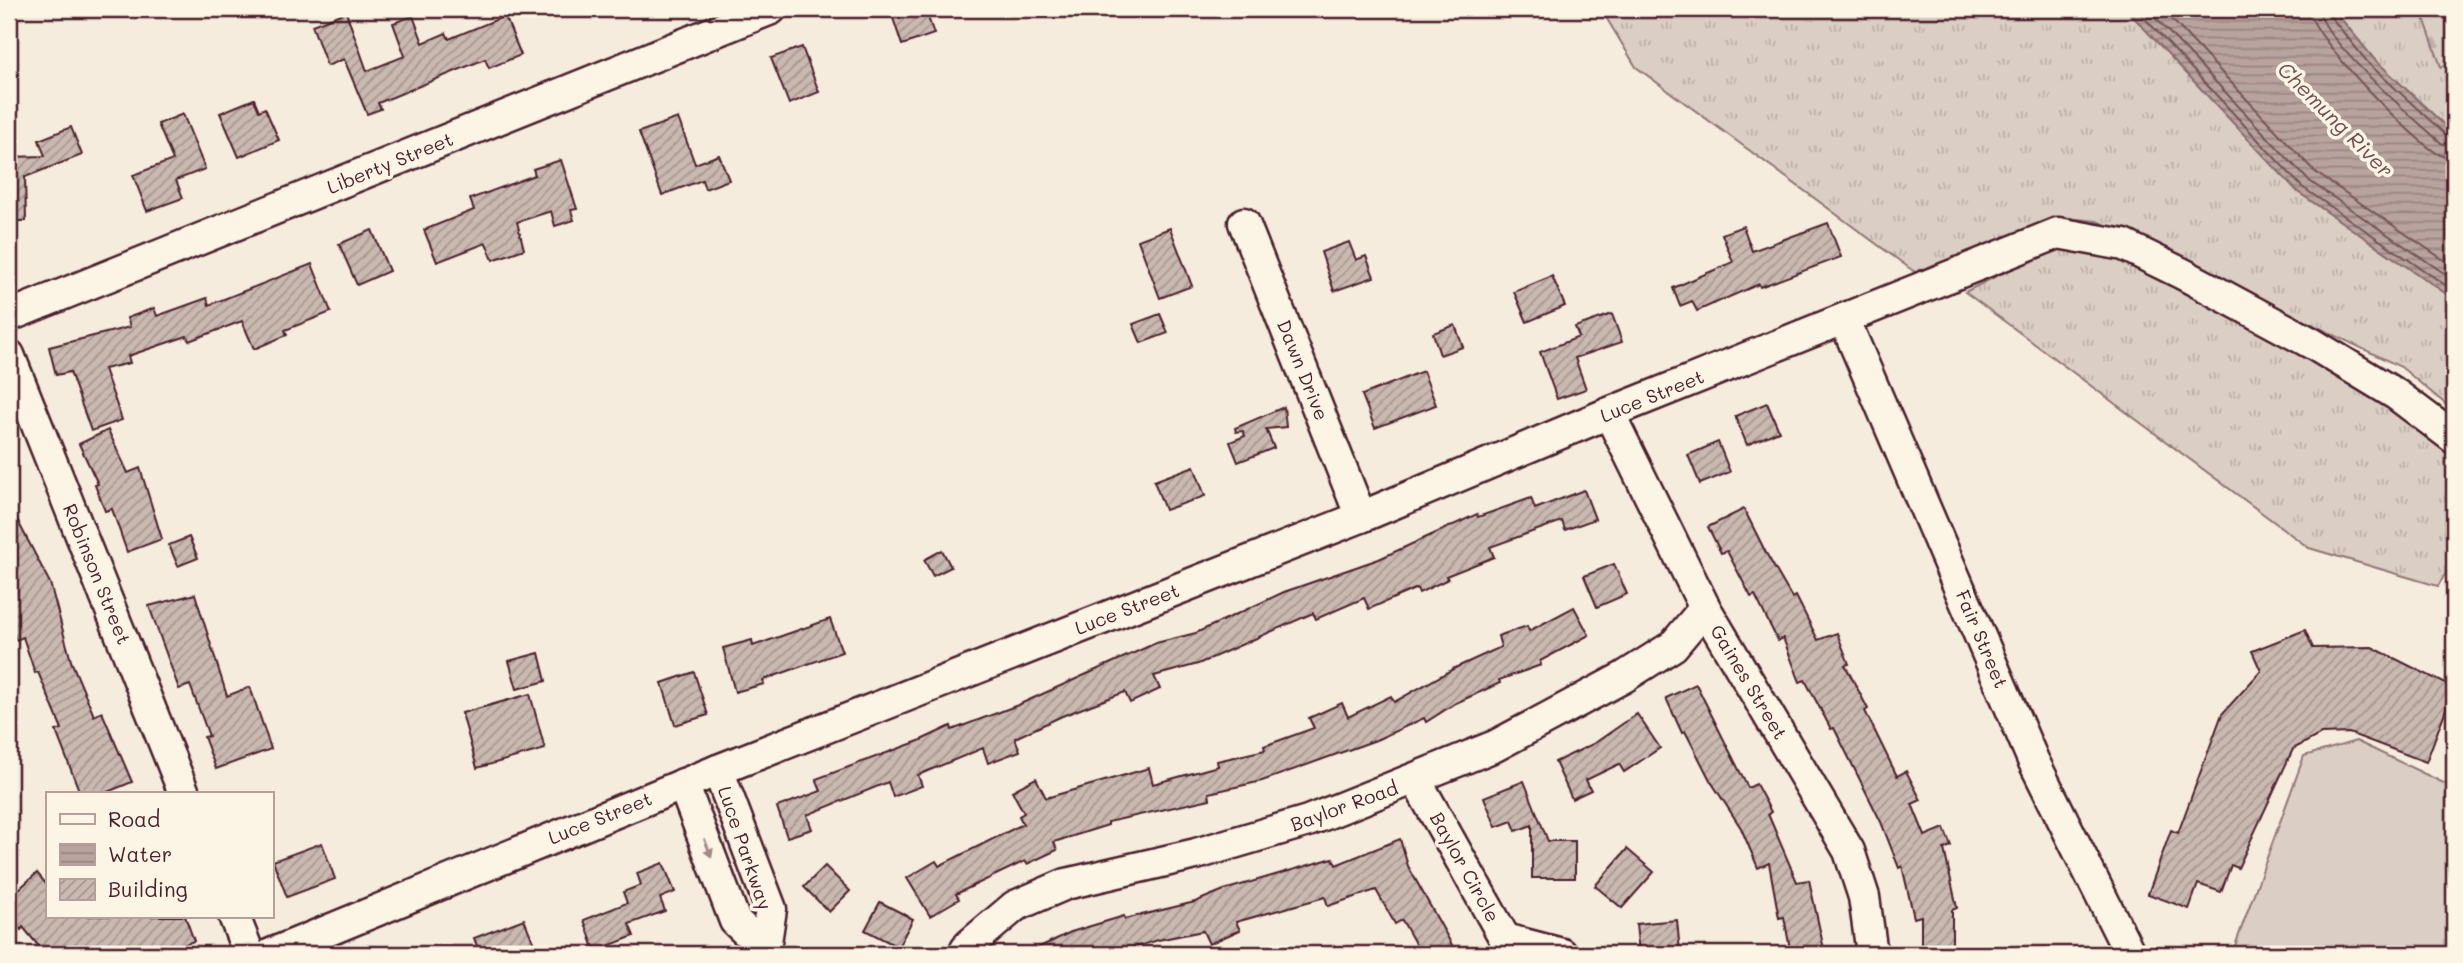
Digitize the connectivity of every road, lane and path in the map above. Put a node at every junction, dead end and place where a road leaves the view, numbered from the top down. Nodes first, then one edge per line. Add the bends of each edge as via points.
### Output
1 (771, 9) edge
2 (1244, 223) dead end
3 (9, 316) edge
4 (1844, 319) junction
5 (9, 355) edge
6 (1609, 413) junction
7 (2454, 438) edge
8 (1361, 517) junction
9 (1705, 608) junction
10 (718, 770) junction
11 (1416, 780) junction
12 (683, 784) junction
13 (184, 792) edge
14 (235, 918) edge
15 (766, 953) edge
16 (249, 954) edge
17 (271, 954) edge
18 (963, 954) edge
19 (1562, 954) edge
20 (1872, 954) edge
21 (2130, 954) edge

1 - 3 street, Liberty Street
2 - 8 street, Dawn Drive
4 - 6 street, Luce Street
4 - 7 street, Luce Street via 2059,233 2124,245 2312,344 2397,395
4 - 21 street, Fair Street via 2034,760
5 - 13 street, Robinson Street
6 - 8 street, Luce Street
6 - 9 street, Gaines Street
8 - 10 street, Luce Street
9 - 11 street, Baylor Road via 1673,646 1624,677 1495,746
9 - 20 street, Gaines Street via 1849,851 1864,897
10 - 12 street, Luce Street
10 - 15 street, Luce Parkway via 771,909
11 - 18 street, Baylor Road via 1308,821 1196,854 1066,884 1015,906
11 - 19 street, Baylor Circle via 1505,939
12 -> 15 street, Luce Parkway via 736,921
12 - 17 street, Luce Street
14 - 16 street

